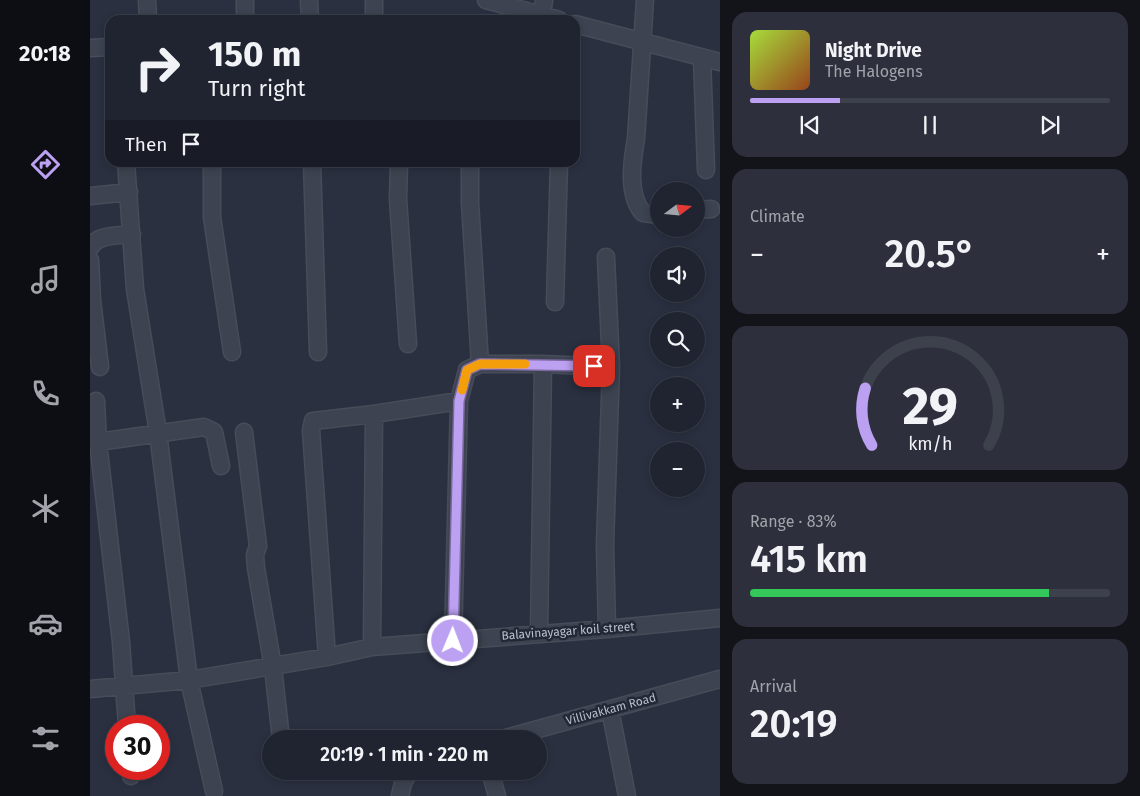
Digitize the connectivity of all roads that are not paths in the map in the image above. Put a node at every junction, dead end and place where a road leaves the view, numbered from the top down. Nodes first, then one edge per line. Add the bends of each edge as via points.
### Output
1 (147, 0) edge
2 (245, 0) edge
3 (309, 0) edge
4 (374, 0) edge
5 (486, 0) edge
6 (645, 0) edge
7 (543, 8) edge
8 (501, 12) edge
9 (148, 15) edge
10 (245, 15) edge
11 (310, 15) edge
12 (374, 15) edge
13 (580, 25) edge
14 (643, 42) junction
15 (105, 47) edge
16 (90, 48) edge
17 (702, 57) junction
18 (720, 62) edge
19 (126, 167) edge
20 (212, 167) edge
21 (312, 167) edge
22 (399, 167) edge
23 (470, 167) edge
24 (559, 167) edge
25 (706, 170) dead end
26 (128, 192) junction
27 (90, 196) edge
28 (650, 214) edge
29 (132, 234) junction
30 (90, 248) edge
31 (606, 257) dead end
32 (90, 260) edge
33 (555, 302) dead end
34 (408, 344) dead end
35 (232, 352) dead end
36 (318, 352) dead end
37 (480, 364) junction
38 (543, 364) junction
39 (100, 367) dead end
40 (611, 367) junction
41 (96, 401) dead end
42 (459, 401) junction
43 (374, 414) junction
44 (244, 432) dead end
45 (158, 433) junction
46 (98, 442) junction
47 (221, 466) dead end
48 (720, 618) edge
49 (607, 629) junction
50 (539, 633) junction
51 (453, 641) junction
52 (372, 647) junction
53 (327, 657) junction
54 (273, 667) junction
55 (720, 679) edge
56 (189, 680) junction
57 (125, 685) junction
58 (90, 689) edge
59 (610, 709) junction
60 (126, 715) edge
61 (280, 730) edge
62 (534, 730) edge
63 (405, 780) edge
64 (493, 780) edge
65 (214, 791) dead end
66 (400, 796) edge
67 (497, 796) edge
68 (627, 796) edge

1 - 9 street
2 - 10 street
3 - 11 street
4 - 12 street
5 - 8 street
6 - 14 street
7 - 8 street
13 - 14 street
14 - 17 street
14 - 28 street via 632,179 637,206 643,213
15 - 16 street
17 - 18 street
17 - 25 street
19 - 26 street
20 - 35 street via 212,216
21 - 36 street
22 - 34 street via 398,199
23 - 37 street
24 - 33 street
26 - 27 street
26 - 29 street
29 - 30 street via 101,238
29 - 45 street via 135,289
31 - 40 street
32 - 39 street
37 - 38 street
37 - 42 street via 467,370
38 - 40 street
38 - 50 street
40 - 49 street
41 - 46 street
42 - 43 street
42 - 51 street
43 - 52 street
43 - 53 street via 313,421 310,430
44 - 54 street via 258,546 256,568
45 - 46 street
45 - 47 street via 210,429 214,432
45 - 56 street
46 - 57 street
48 - 49 street, Balavinayagar koil street
49 - 50 street, Balavinayagar koil street
50 - 51 street, Balavinayagar koil street
51 - 52 street, Balavinayagar koil street
52 - 53 street, Balavinayagar koil street
53 - 54 street, Balavinayagar koil street
54 - 56 street, Balavinayagar koil street
54 - 61 street
55 - 59 street, Villivakkam Road
56 - 57 street, Balavinayagar koil street
56 - 65 street
57 - 58 street, Balavinayagar koil street
57 - 60 street
59 - 62 street, Villivakkam Road
59 - 68 street
63 - 66 street
64 - 67 street

